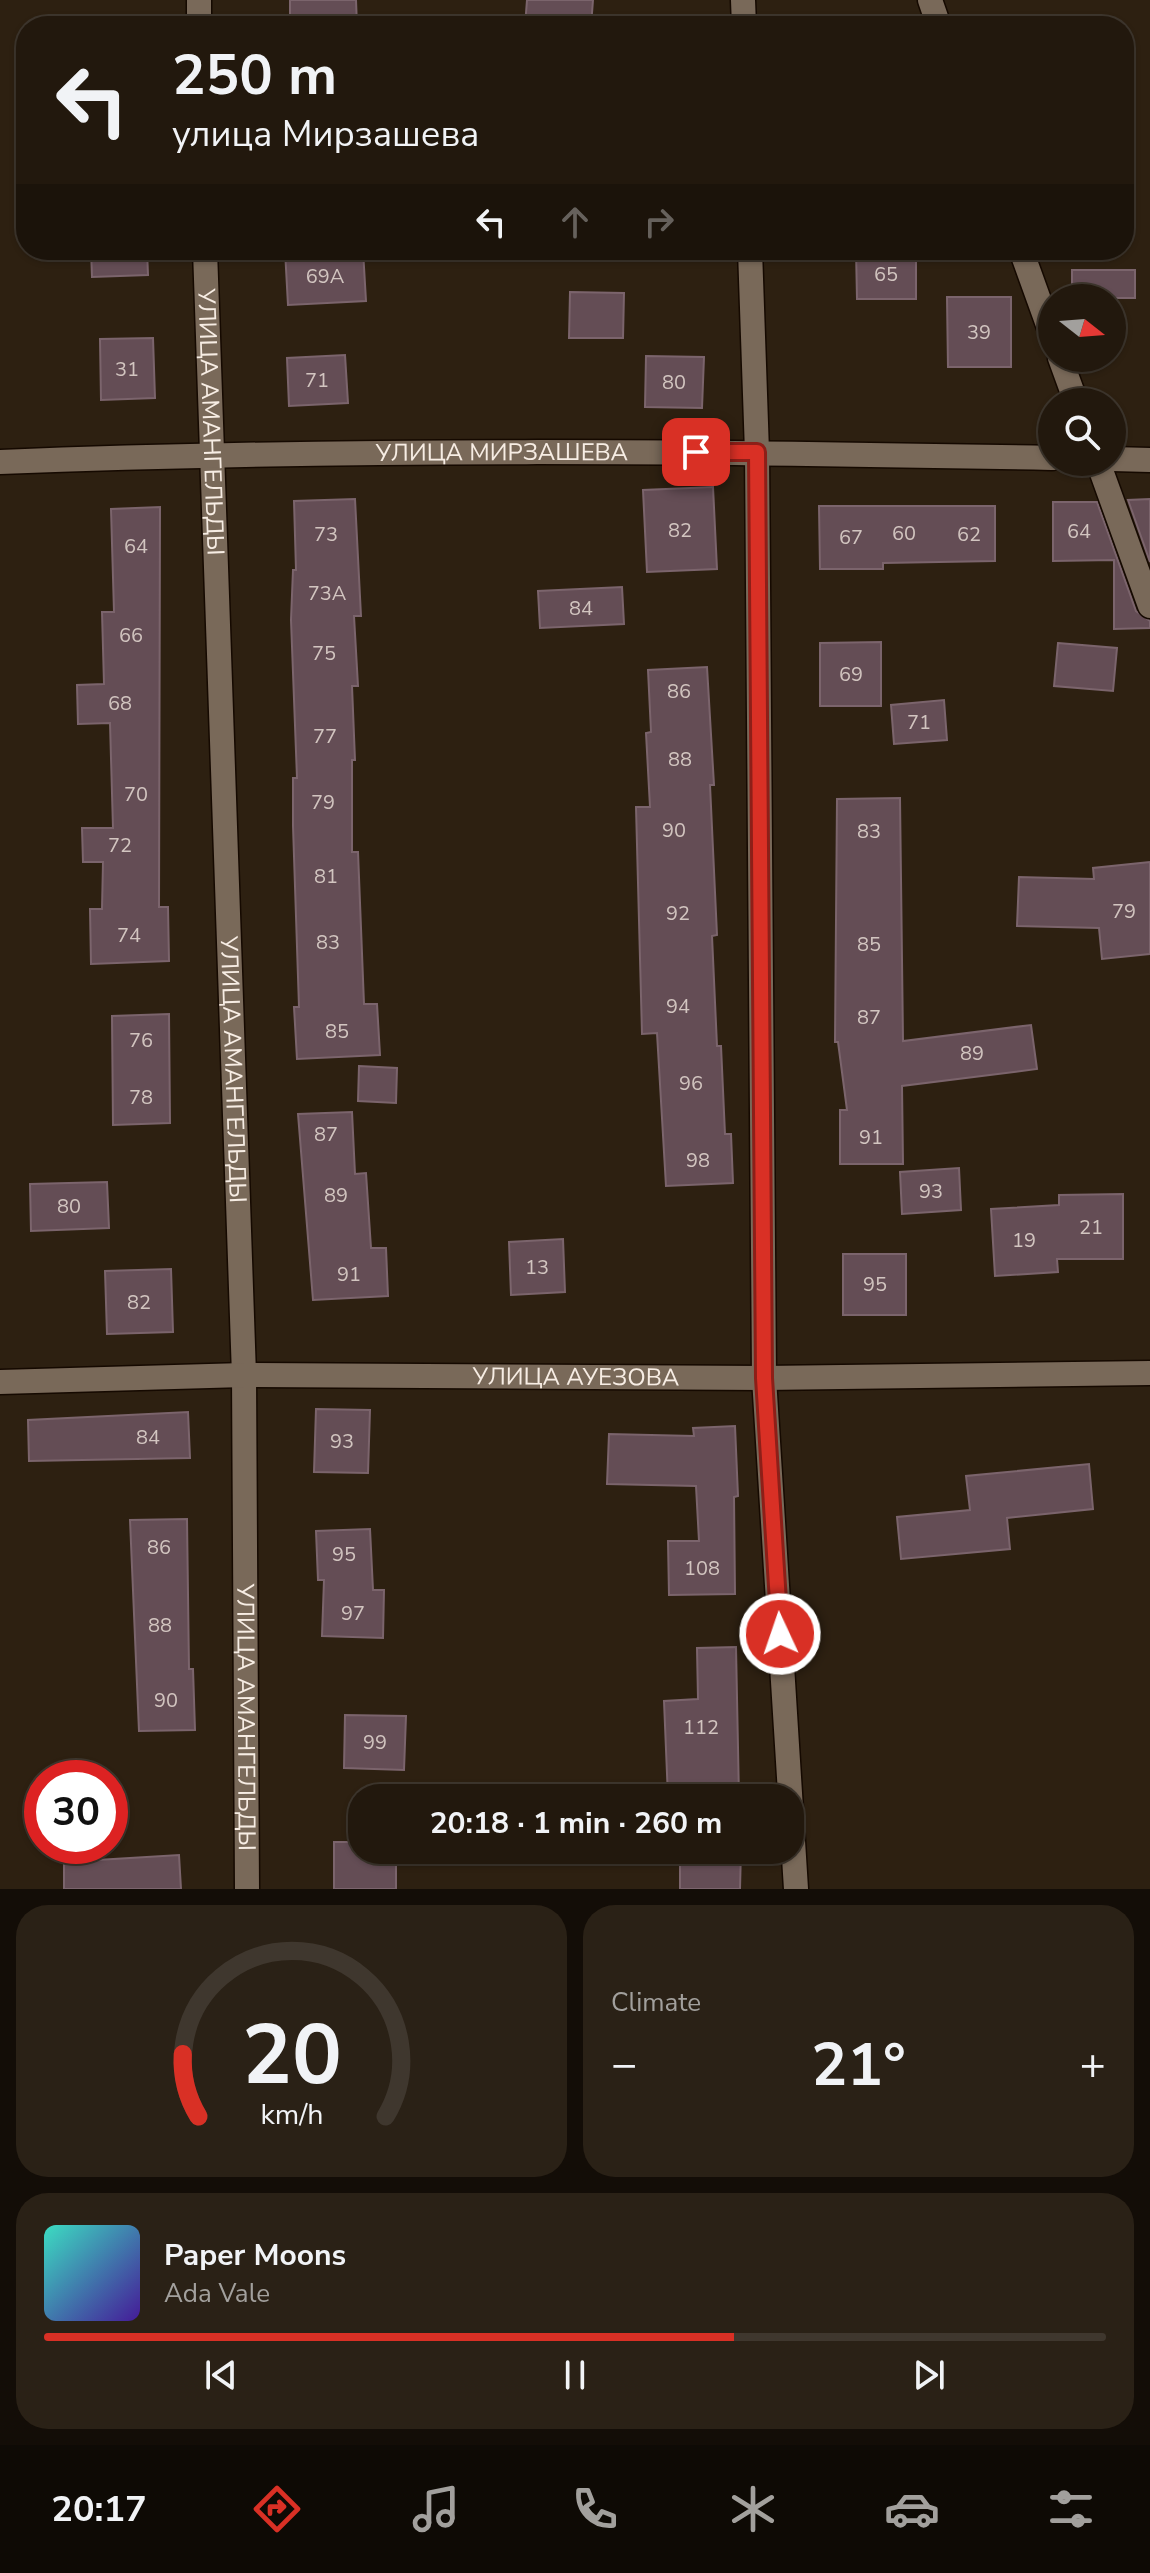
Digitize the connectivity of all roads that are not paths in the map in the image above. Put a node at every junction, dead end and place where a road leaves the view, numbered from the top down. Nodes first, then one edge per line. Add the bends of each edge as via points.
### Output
1 (205, 260) edge
2 (750, 260) edge
3 (1025, 260) edge
4 (1038, 297) edge
5 (757, 452) junction
6 (210, 453) junction
7 (1038, 458) edge
8 (1126, 459) edge
9 (1150, 460) edge
10 (0, 462) edge
11 (1103, 476) edge
12 (1150, 606) edge
13 (1150, 1373) edge
14 (244, 1375) junction
15 (764, 1378) junction
16 (0, 1382) edge
17 (247, 1889) edge
18 (796, 1889) edge

1 - 6 street, УЛИЦА АМАНГЕЛЬДЫ
2 - 5 street
3 - 4 street
5 - 6 street, УЛИЦА МИРЗАШЕВА
5 - 7 street, УЛИЦА МИРЗАШЕВА
5 - 15 street
6 - 10 street, УЛИЦА МИРЗАШЕВА
6 - 14 street, УЛИЦА АМАНГЕЛЬДЫ
8 - 9 street
11 - 12 street
13 - 15 street, УЛИЦА АУЕЗОВА
14 - 15 street, УЛИЦА АУЕЗОВА
14 - 16 street, УЛИЦА АУЕЗОВА
14 - 17 street, УЛИЦА АМАНГЕЛЬДЫ
15 - 18 street

